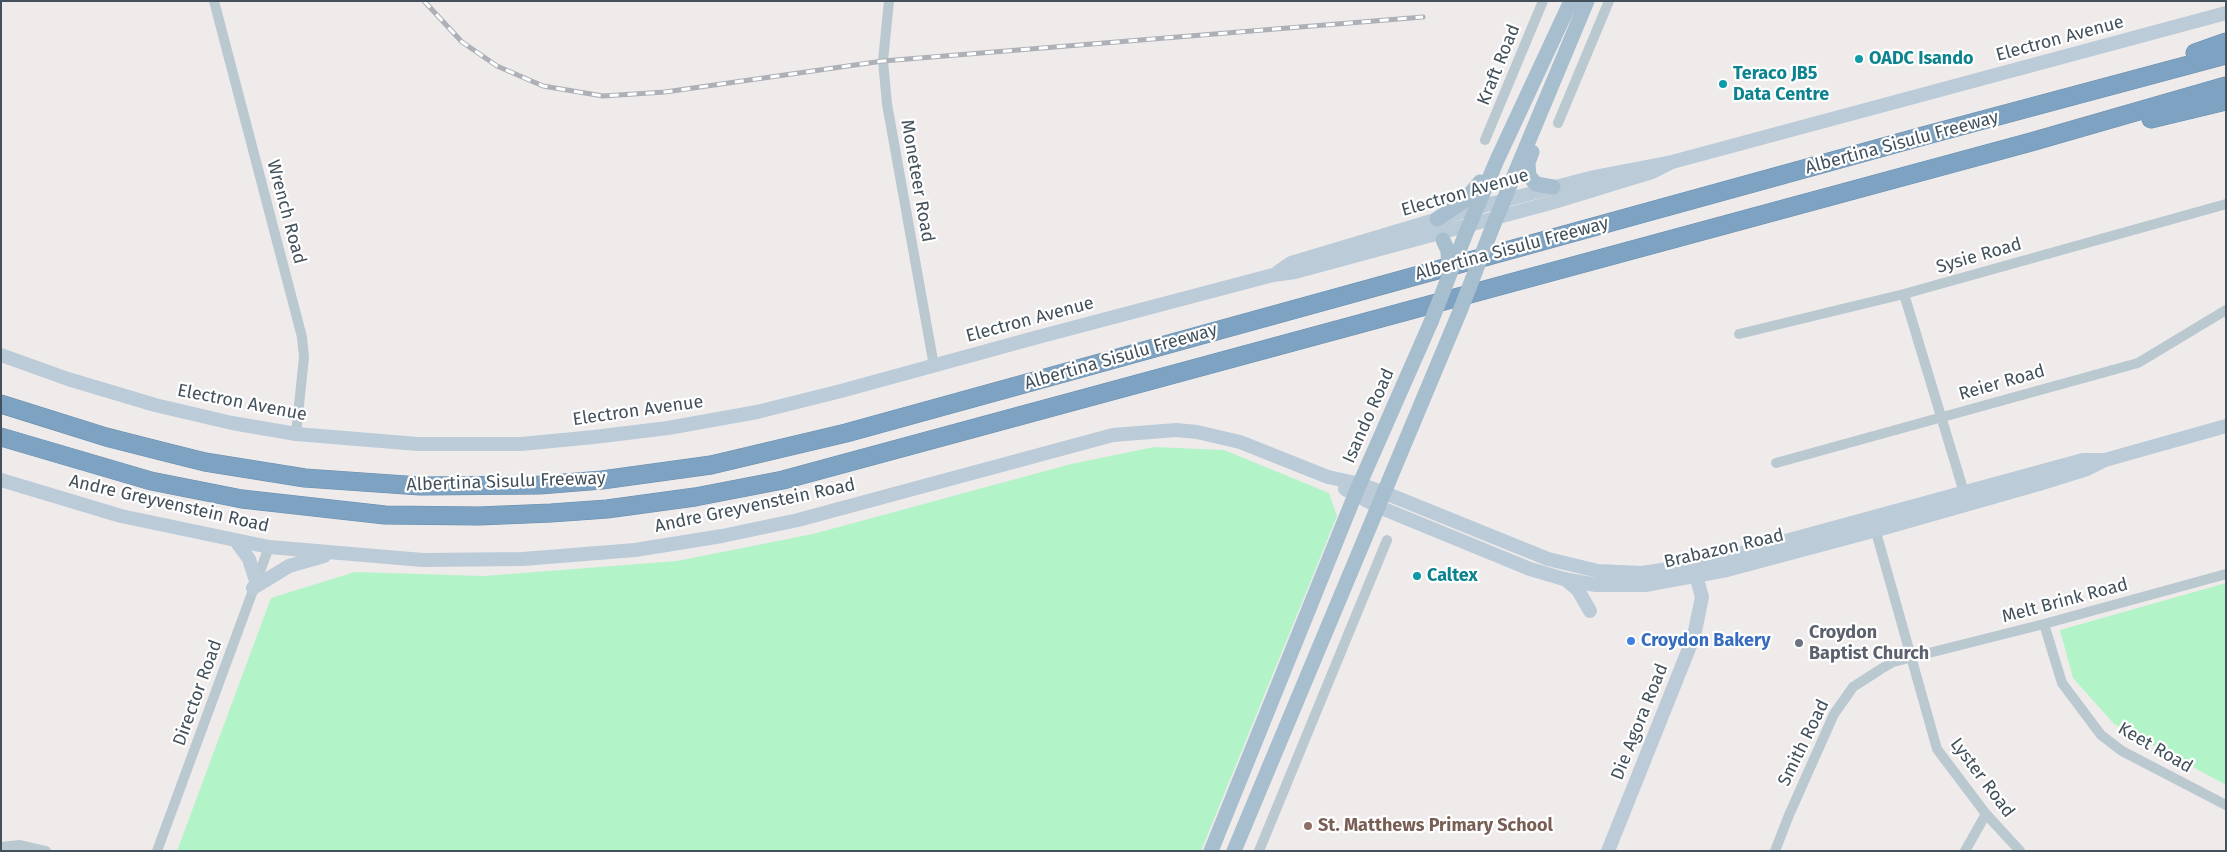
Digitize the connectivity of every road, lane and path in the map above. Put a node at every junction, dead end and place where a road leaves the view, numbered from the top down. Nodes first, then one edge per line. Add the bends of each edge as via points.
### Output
1 (214, 1) edge
2 (889, 1) edge
3 (1543, 1) edge
4 (1571, 1) edge
5 (1587, 1) edge
6 (1609, 1) edge
7 (2226, 13) edge
8 (2226, 42) edge
9 (2226, 55) edge
10 (2125, 82) junction
11 (2226, 86) edge
12 (2226, 101) edge
13 (1558, 123) dead end
14 (1537, 124) junction
15 (2084, 128) junction
16 (1486, 140) dead end
17 (1497, 160) junction
18 (1672, 162) junction
19 (1553, 187) junction
20 (1503, 202) junction
21 (2226, 204) edge
22 (1475, 208) junction
23 (1495, 222) junction
24 (1467, 228) junction
25 (1438, 231) junction
26 (1448, 277) junction
27 (1904, 294) junction
28 (2226, 310) edge
29 (1739, 334) dead end
30 (1, 355) edge
31 (934, 366) junction
32 (1, 404) edge
33 (1942, 418) junction
34 (2226, 426) edge
35 (296, 434) junction
36 (1, 437) edge
37 (1776, 463) dead end
38 (1, 480) edge
39 (1358, 490) junction
40 (1966, 498) junction
41 (1382, 500) junction
42 (1872, 516) junction
43 (1876, 530) junction
44 (1819, 538) junction
45 (1387, 540) dead end
46 (236, 541) junction
47 (268, 547) junction
48 (336, 554) junction
49 (1695, 571) junction
50 (2226, 574) edge
51 (1564, 579) junction
52 (255, 585) junction
53 (1590, 611) dead end
54 (2044, 624) junction
55 (1913, 657) junction
56 (2226, 805) edge
57 (1986, 814) junction
58 (1, 847) edge
59 (46, 851) edge
60 (157, 851) edge
61 (1212, 851) edge
62 (1234, 851) edge
63 (1259, 851) edge
64 (1608, 851) edge
65 (1775, 851) edge
66 (1965, 851) edge
67 (2020, 851) edge

1 - 35 street, Wrench Road via 302,337 304,357
2 - 31 street, Moneteer Road via 883,61 887,104
3 - 16 street, Kraft Road
4 - 17 main road, Isando Road
5 - 14 main road
6 - 13 street
7 - 18 main road, Electron Avenue
8 - 10 highway
9 - 10 highway, Albertina Sisulu Freeway
10 - 32 highway, Albertina Sisulu Freeway via 846,433 693,468 602,480 486,486 420,486 305,478 160,452
11 - 15 highway, Albertina Sisulu Freeway
12 - 15 highway via 2110,128
14 - 19 main road via 1539,134 1528,163 1528,176 1536,184
14 - 20 main road
15 - 36 highway, Albertina Sisulu Freeway via 783,480 695,497 551,513 385,515 242,499 151,481
17 - 22 main road, Isando Road
17 - 25 main road
18 - 19 main road, Electron Avenue
18 - 23 main road, Electron Avenue via 1652,172
19 - 20 main road, Electron Avenue
20 - 22 main road, Electron Avenue
20 - 23 main road
21 - 27 street, Sysie Road
22 - 24 main road, Isando Road
22 - 25 main road, Electron Avenue
23 - 24 main road, Electron Avenue
23 - 41 main road, bridge
24 - 25 main road, Electron Avenue
24 - 26 main road, Isando Road, bridge
25 - 26 main road, bridge via 1448,251
25 - 31 main road, Electron Avenue via 1292,263 1273,275
26 - 39 main road, Isando Road, bridge
27 - 29 street, Sysie Road
27 - 33 street
28 - 33 street, Reier Road via 2143,361
30 - 35 main road, Electron Avenue via 155,405
31 - 35 main road, Electron Avenue via 757,412 594,437 521,444 418,444
33 - 37 street, Reier Road
33 - 40 street
34 - 40 main road, Brabazon Road via 2105,460 2077,473
38 - 46 main road, Andre Greyvenstein Road via 113,514
39 - 41 main road, Brabazon Road
39 - 48 main road, Andre Greyvenstein Road via 1264,450 1220,436 1176,430 1138,432 1081,443 798,520 661,546 495,560 423,560
39 - 61 main road, Isando Road
40 - 42 main road, Brabazon Road
40 - 43 main road, Brabazon Road
41 - 49 main road, Brabazon Road via 1523,550 1598,571
41 - 51 main road, Brabazon Road via 1530,568
41 - 62 main road
42 - 43 street, Lyster Road
42 - 44 main road, Brabazon Road
43 - 44 main road, Brabazon Road
43 - 55 street, Lyster Road
44 - 49 main road, Brabazon Road
45 - 63 street
46 - 47 main road, Andre Greyvenstein Road
46 - 52 main road via 249,559
47 - 48 main road, Andre Greyvenstein Road
47 - 52 street, Director Road
48 - 52 main road via 289,566
49 - 51 main road, Brabazon Road via 1631,586
49 - 64 main road, Die Agora Road via 1702,597 1694,636
50 - 54 street, Melt Brink Road
51 - 53 main road via 1578,590
52 - 60 street, Director Road
54 - 55 street, Melt Brink Road
54 - 56 street, Keet Road via 2062,683 2101,735 2122,751
55 - 57 street, Lyster Road via 1937,749
55 - 65 street, Smith Road via 1893,662 1875,672 1854,687 1841,702
57 - 66 street
57 - 67 street, Lyster Road
58 - 59 street via 20,845

